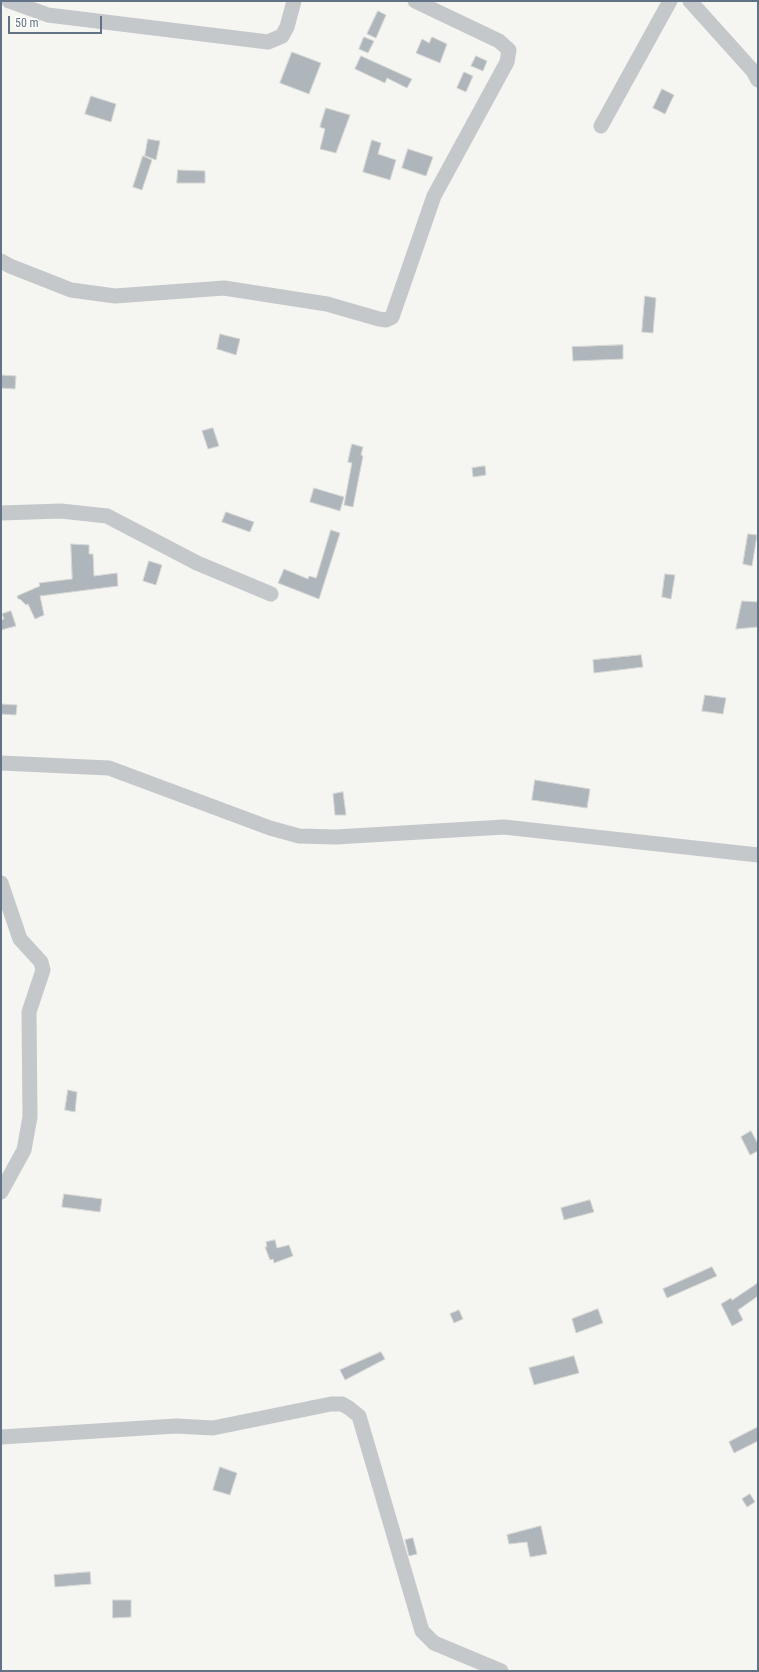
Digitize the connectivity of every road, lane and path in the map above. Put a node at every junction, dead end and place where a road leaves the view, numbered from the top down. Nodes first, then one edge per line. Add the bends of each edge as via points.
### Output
1 (9, 1) edge
2 (294, 1) edge
3 (670, 1) edge
4 (690, 1) edge
5 (420, 2) edge
6 (758, 80) edge
7 (601, 126) dead end
8 (1, 261) edge
9 (1, 513) edge
10 (271, 594) dead end
11 (1, 764) edge
12 (758, 855) edge
13 (1, 883) edge
14 (1, 1192) edge
15 (1, 1437) edge
16 (501, 1671) edge

1 - 2 street via 48,15 268,42 282,36
3 - 7 street
4 - 6 street via 753,71
5 - 8 street via 499,41 509,50 507,62 434,196 392,317 379,320 327,304 224,288 115,296 71,290
9 - 10 street via 61,511 107,516 197,563
11 - 12 street via 109,768 270,828 299,836 336,838 504,827
13 - 14 street via 20,939 41,962 43,970 29,1012 30,1117 24,1150
15 - 16 street via 176,1426 213,1428 280,1413 342,1404 359,1416 422,1630 434,1643

